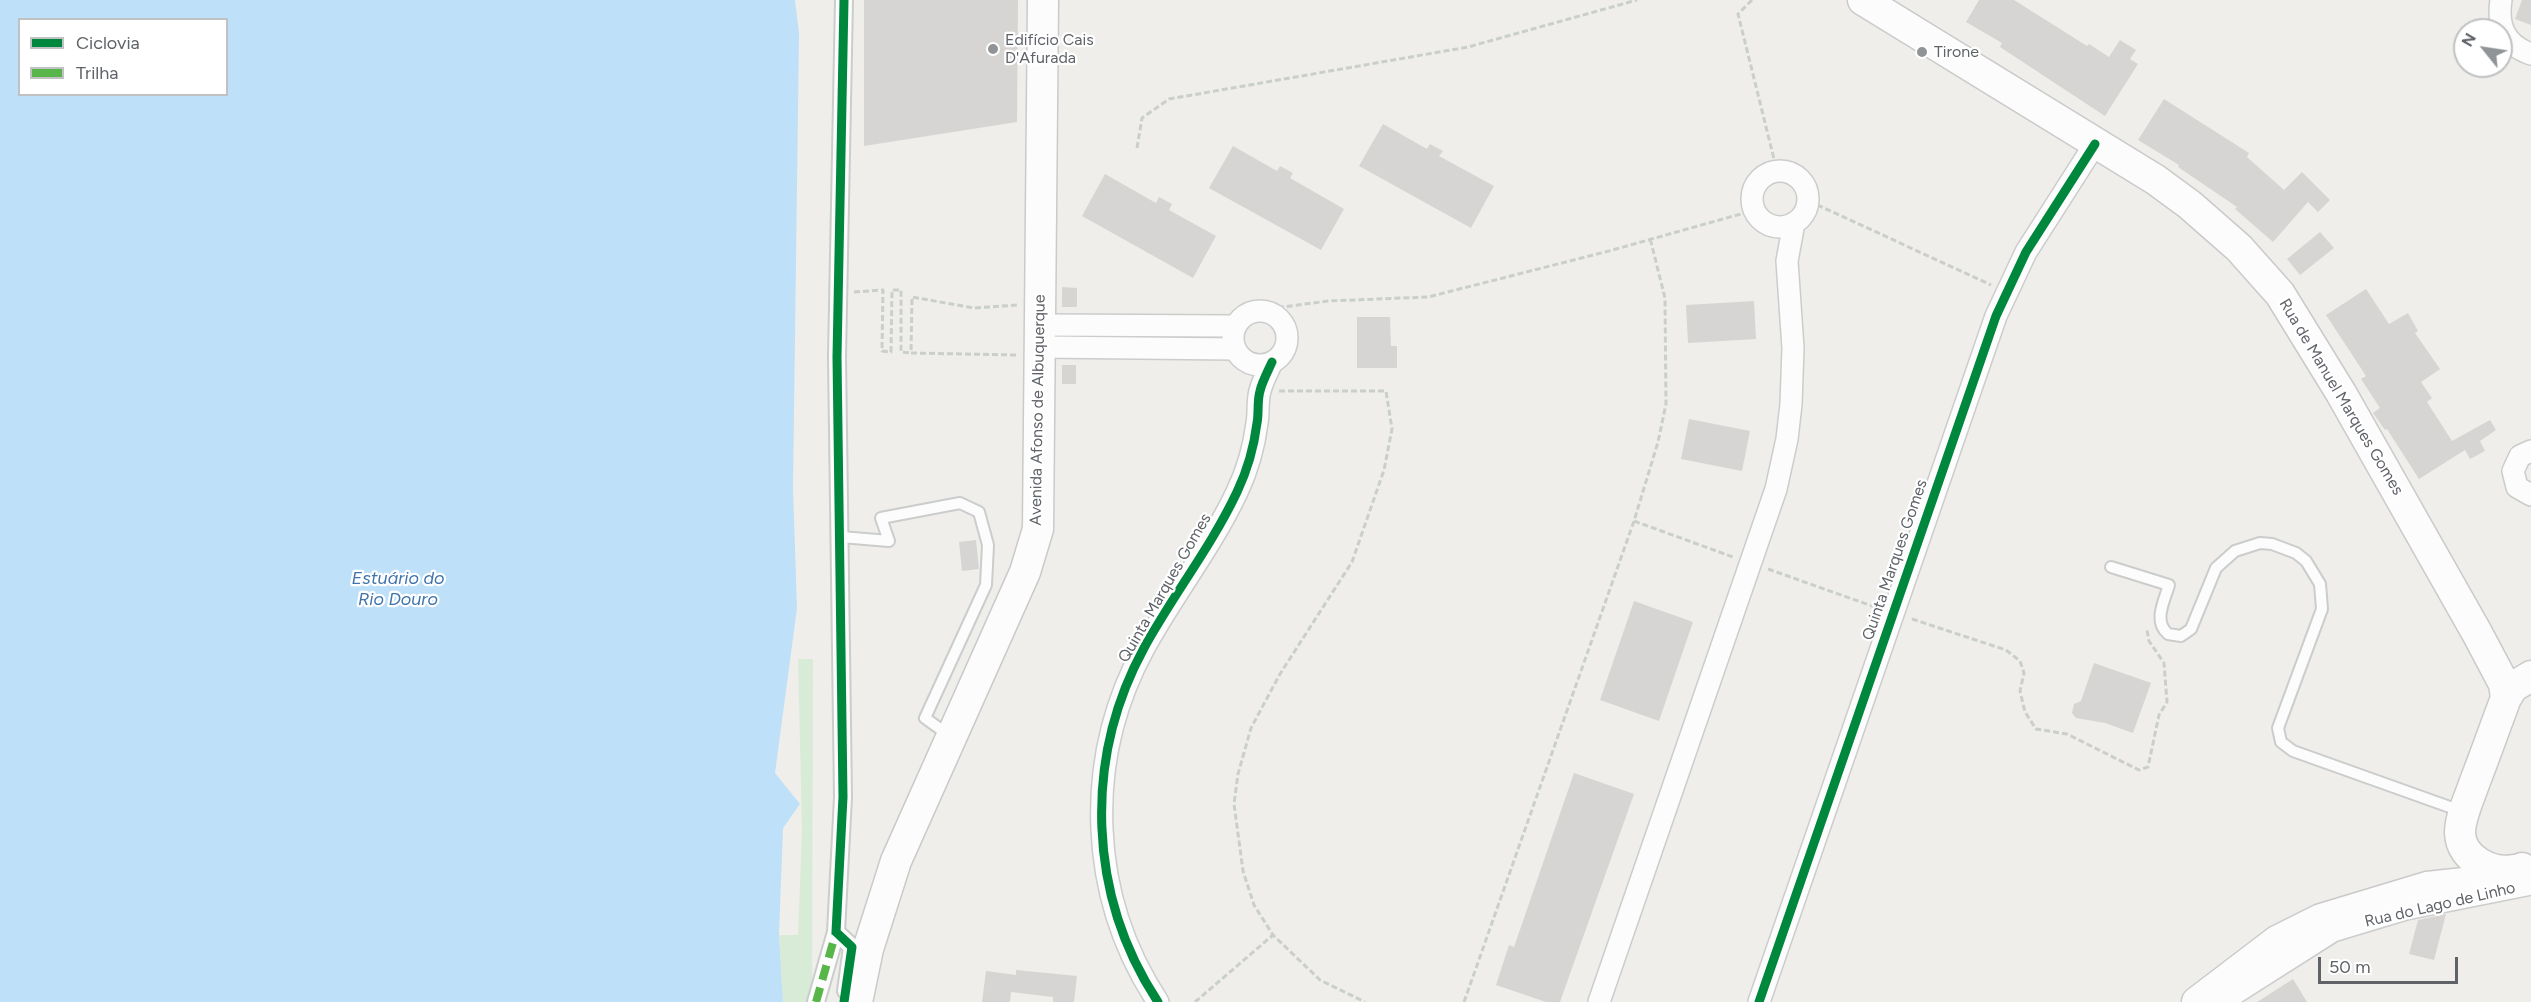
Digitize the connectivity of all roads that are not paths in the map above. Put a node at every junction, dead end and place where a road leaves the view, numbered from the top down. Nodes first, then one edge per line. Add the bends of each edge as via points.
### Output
1 (844, 0) edge
2 (1042, 0) edge
3 (1863, 0) edge
4 (2501, 0) edge
5 (2531, 54) edge
6 (2095, 144) junction
7 (1794, 223) junction
8 (1772, 225) junction
9 (1787, 261) junction
10 (1235, 326) junction
11 (1035, 333) junction
12 (1240, 356) junction
13 (1272, 362) junction
14 (1260, 391) junction
15 (2531, 451) edge
16 (2531, 495) edge
17 (841, 537) junction
18 (2111, 567) dead end
19 (2477, 633) junction
20 (2531, 674) edge
21 (2506, 698) junction
22 (951, 736) junction
23 (2463, 816) junction
24 (2528, 872) edge
25 (2427, 887) junction
26 (836, 932) junction
27 (2227, 993) edge
28 (816, 1002) edge
29 (844, 1002) edge
30 (857, 1002) edge
31 (1158, 1002) edge
32 (1599, 1002) edge
33 (1759, 1002) edge
34 (2197, 1002) edge

1 - 17 street via 837,357
2 - 11 main road, Avenida Afonso de Albuquerque
3 - 6 main road, Rua de Manuel Marques Gomes
4 - 5 street via 2499,16 2504,33 2519,50
6 - 19 main road, Rua de Manuel Marques Gomes via 2190,205 2239,248 2280,294
6 - 33 street, Quinta Marques Gomes via 2034,240 2006,292 1981,355
7 - 8 street
7 - 8 street via 1806,210 1808,192 1791,172 1777,171 1757,183 1752,201 1760,218
7 - 9 street
8 - 9 street
9 - 32 street via 1793,348 1791,404 1778,481
10 - 11 street
10 - 12 street via 1232,342
10 - 13 street, Quinta Marques Gomes via 1245,315 1260,310 1277,316 1286,331 1285,349
11 - 12 street
11 - 22 main road, Avenida Afonso de Albuquerque via 1039,515 1035,543
12 - 13 street via 1264,365
12 - 14 street
13 - 14 street, Quinta Marques Gomes
14 - 31 street, Quinta Marques Gomes via 1256,430 1241,483 1138,660 1117,712 1104,770 1101,823 1110,891 1132,957
15 - 16 street via 2520,456 2513,471 2517,487
17 - 22 lane via 889,541 881,518 960,503 980,512 988,545 986,585 925,718
17 - 26 street via 843,797
18 - 23 lane via 2169,585 2159,618 2163,630 2174,637 2191,629 2210,579 2230,555 2260,543 2296,553 2317,578 2323,596 2322,609 2278,728 2282,742 2293,751
19 - 20 main road
19 - 21 main road, Rua de Manuel Marques Gomes via 2504,684
20 - 21 main road via 2513,687
21 - 23 main road
22 - 30 main road, Avenida Afonso de Albuquerque via 896,861 868,949
23 - 24 main road via 2463,844 2481,865
23 - 25 main road via 2446,863
24 - 25 main road
24 - 27 street, Rua do Lago de Linho via 2333,931
25 - 27 main road via 2321,919 2277,942
26 - 28 street
26 - 29 street via 852,946
27 - 34 main road

